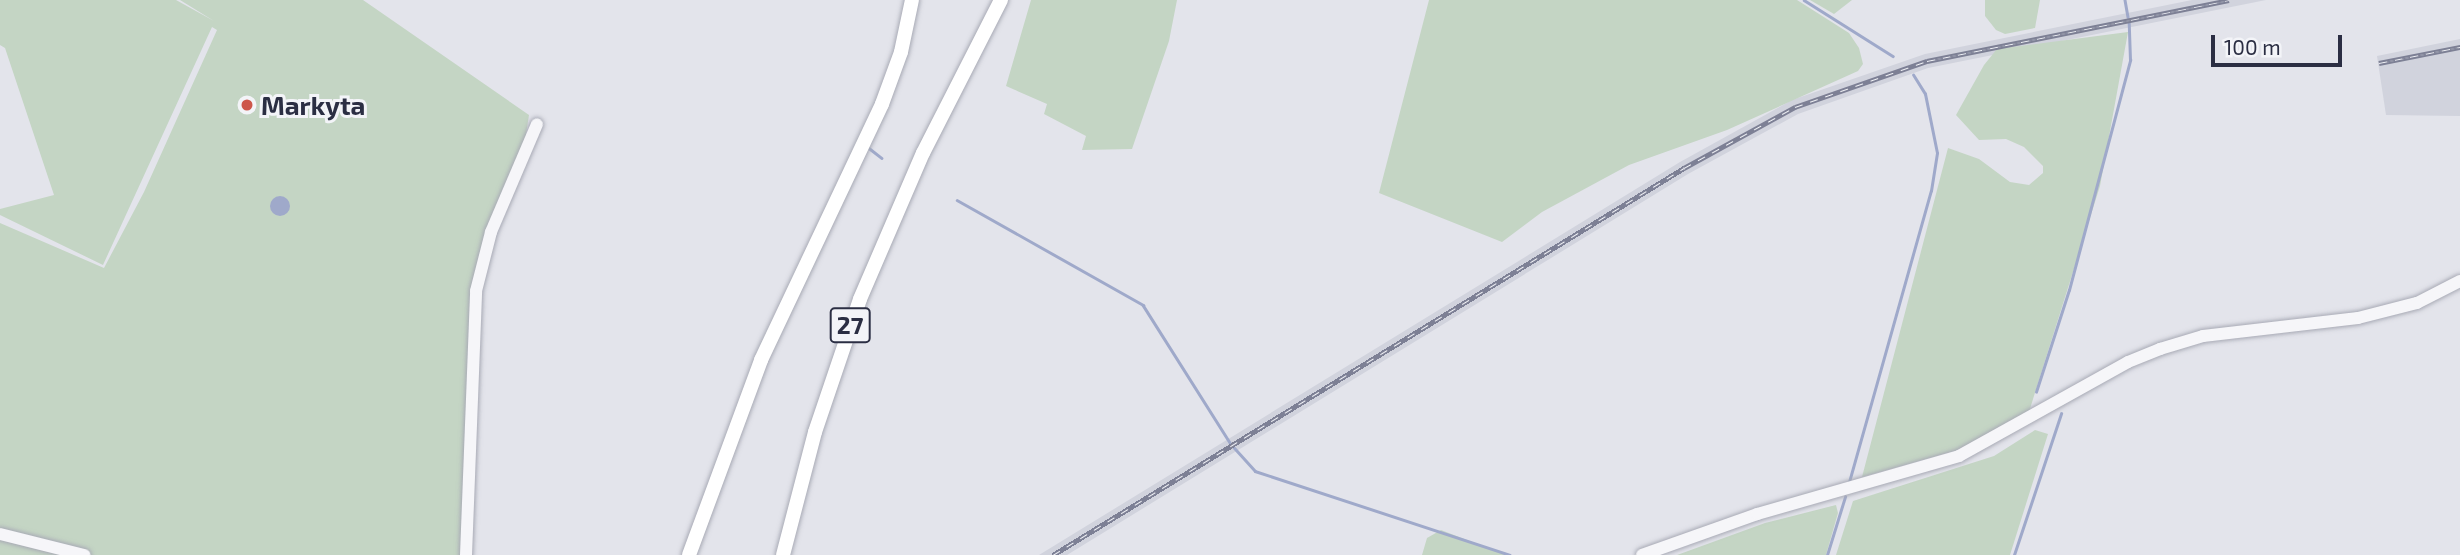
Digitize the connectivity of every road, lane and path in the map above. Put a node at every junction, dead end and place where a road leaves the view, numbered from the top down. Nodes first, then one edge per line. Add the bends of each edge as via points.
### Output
1 (912, 0) edge
2 (1001, 0) edge
3 (537, 124) dead end
4 (2460, 281) edge
5 (0, 534) edge
6 (83, 555) edge
7 (466, 555) edge
8 (689, 555) edge
9 (783, 555) edge
10 (1642, 555) edge

1 - 8 main road via 886,94 765,350
2 - 9 main road, 27 via 923,153 860,299 818,421
3 - 7 street via 491,232 476,292
4 - 10 street via 2417,303 2358,318 2203,336 2160,349 2128,362 1959,456 1757,514
5 - 6 street

